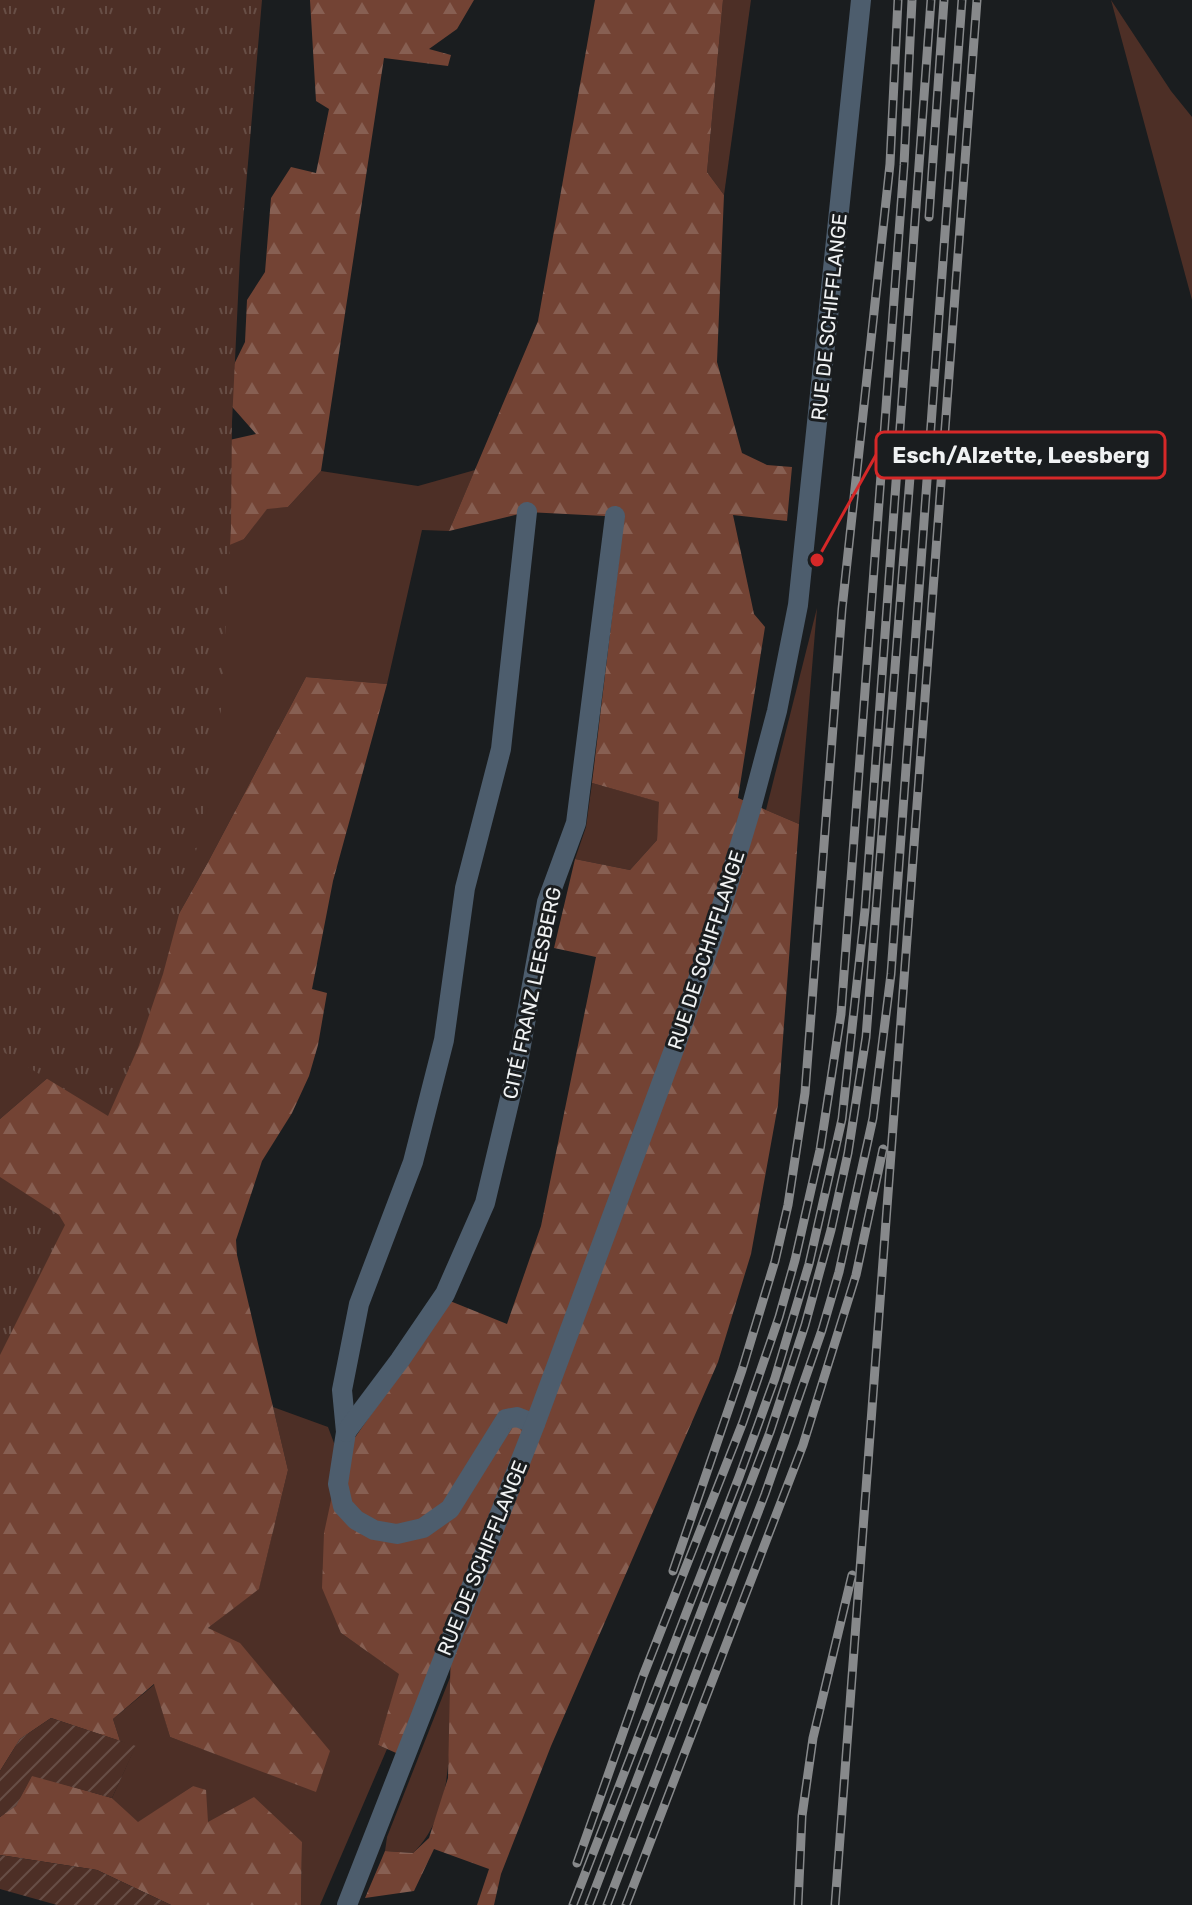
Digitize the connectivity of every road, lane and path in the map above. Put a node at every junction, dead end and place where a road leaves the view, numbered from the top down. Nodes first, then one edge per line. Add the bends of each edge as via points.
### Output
1 (861, 0) edge
2 (527, 512) dead end
3 (615, 516) dead end
4 (535, 1424) junction
5 (346, 1432) junction
6 (347, 1905) edge

1 - 4 street, RUE DE SCHIFFLANGE via 808,524 777,711 714,932
2 - 5 street, CITÉ FRANZ LEESBERG via 501,749 465,888 444,1040 413,1162 359,1304 342,1390
3 - 5 street, CITÉ FRANZ LEESBERG via 576,823 547,902 516,1073 485,1203 445,1294
4 - 5 street, CITÉ FRANZ LEESBERG via 506,1419 450,1509 423,1528 397,1534 374,1530 343,1506 338,1484
4 - 6 street, RUE DE SCHIFFLANGE

